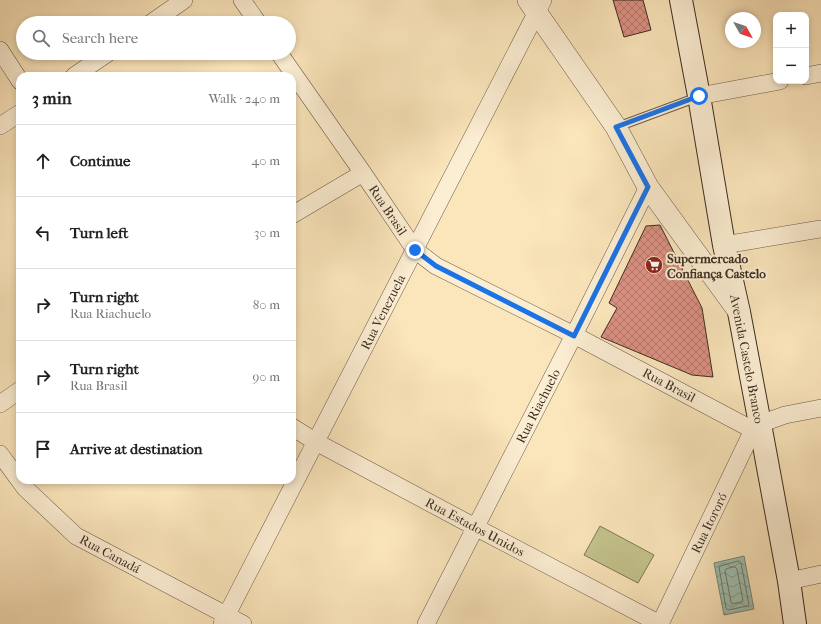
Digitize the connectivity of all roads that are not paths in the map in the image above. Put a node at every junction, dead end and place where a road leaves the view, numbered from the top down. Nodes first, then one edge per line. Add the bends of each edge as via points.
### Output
1 (184, 0) edge
2 (242, 0) edge
3 (682, 0) edge
4 (536, 4) edge
5 (161, 16) edge
6 (253, 16) edge
7 (0, 50) edge
8 (98, 60) edge
9 (285, 60) edge
10 (80, 72) edge
11 (293, 72) edge
12 (821, 73) edge
13 (16, 75) edge
14 (809, 75) edge
15 (296, 76) edge
16 (773, 82) edge
17 (699, 96) junction
18 (16, 116) edge
19 (0, 126) edge
20 (616, 127) junction
21 (363, 173) junction
22 (648, 187) junction
23 (296, 213) edge
24 (821, 229) edge
25 (724, 245) junction
26 (415, 250) junction
27 (739, 312) junction
28 (574, 336) junction
29 (16, 393) edge
30 (0, 404) edge
31 (821, 408) edge
32 (756, 427) junction
33 (296, 430) edge
34 (316, 442) junction
35 (0, 454) edge
36 (16, 476) edge
37 (296, 481) edge
38 (22, 484) edge
39 (294, 484) edge
40 (475, 528) junction
41 (821, 574) edge
42 (789, 581) junction
43 (224, 620) edge
44 (243, 624) edge
45 (426, 624) edge
46 (660, 624) edge
47 (795, 624) edge

1 - 5 street
2 - 6 street
3 - 17 main road, Avenida Castelo Branco
4 - 20 street
4 - 26 street, Rua Venezuela
7 - 13 street
8 - 10 street
9 - 11 street, Rua Brasil
12 - 14 street
15 - 21 street, Rua Brasil
16 - 17 street
17 - 20 lane
17 - 25 main road, Avenida Castelo Branco
18 - 19 street
20 - 22 street
21 - 23 street
21 - 26 street, Rua Brasil
22 - 27 street
22 - 28 street, Rua Riachuelo
24 - 25 street
25 - 27 main road, Avenida Castelo Branco
26 - 28 street, Rua Brasil via 436,266
26 - 34 street, Rua Venezuela
27 - 32 main road, Avenida Castelo Branco
28 - 32 street, Rua Brasil
28 - 40 street, Rua Riachuelo
29 - 30 street
31 - 32 street via 786,415
32 - 42 main road, Avenida Castelo Branco
32 - 46 street, Rua Itororó
33 - 34 street, Rua Estados Unidos
34 - 37 street, Rua Venezuela
34 - 40 street, Rua Estados Unidos
35 - 36 street, Rua Canadá
38 - 43 street, Rua Canadá via 76,536
39 - 43 street, Rua Venezuela
40 - 45 street, Rua Riachuelo
40 - 46 street, Rua Estados Unidos
41 - 42 street
42 - 47 main road, Avenida Castelo Branco
43 - 44 street, Rua Canadá

